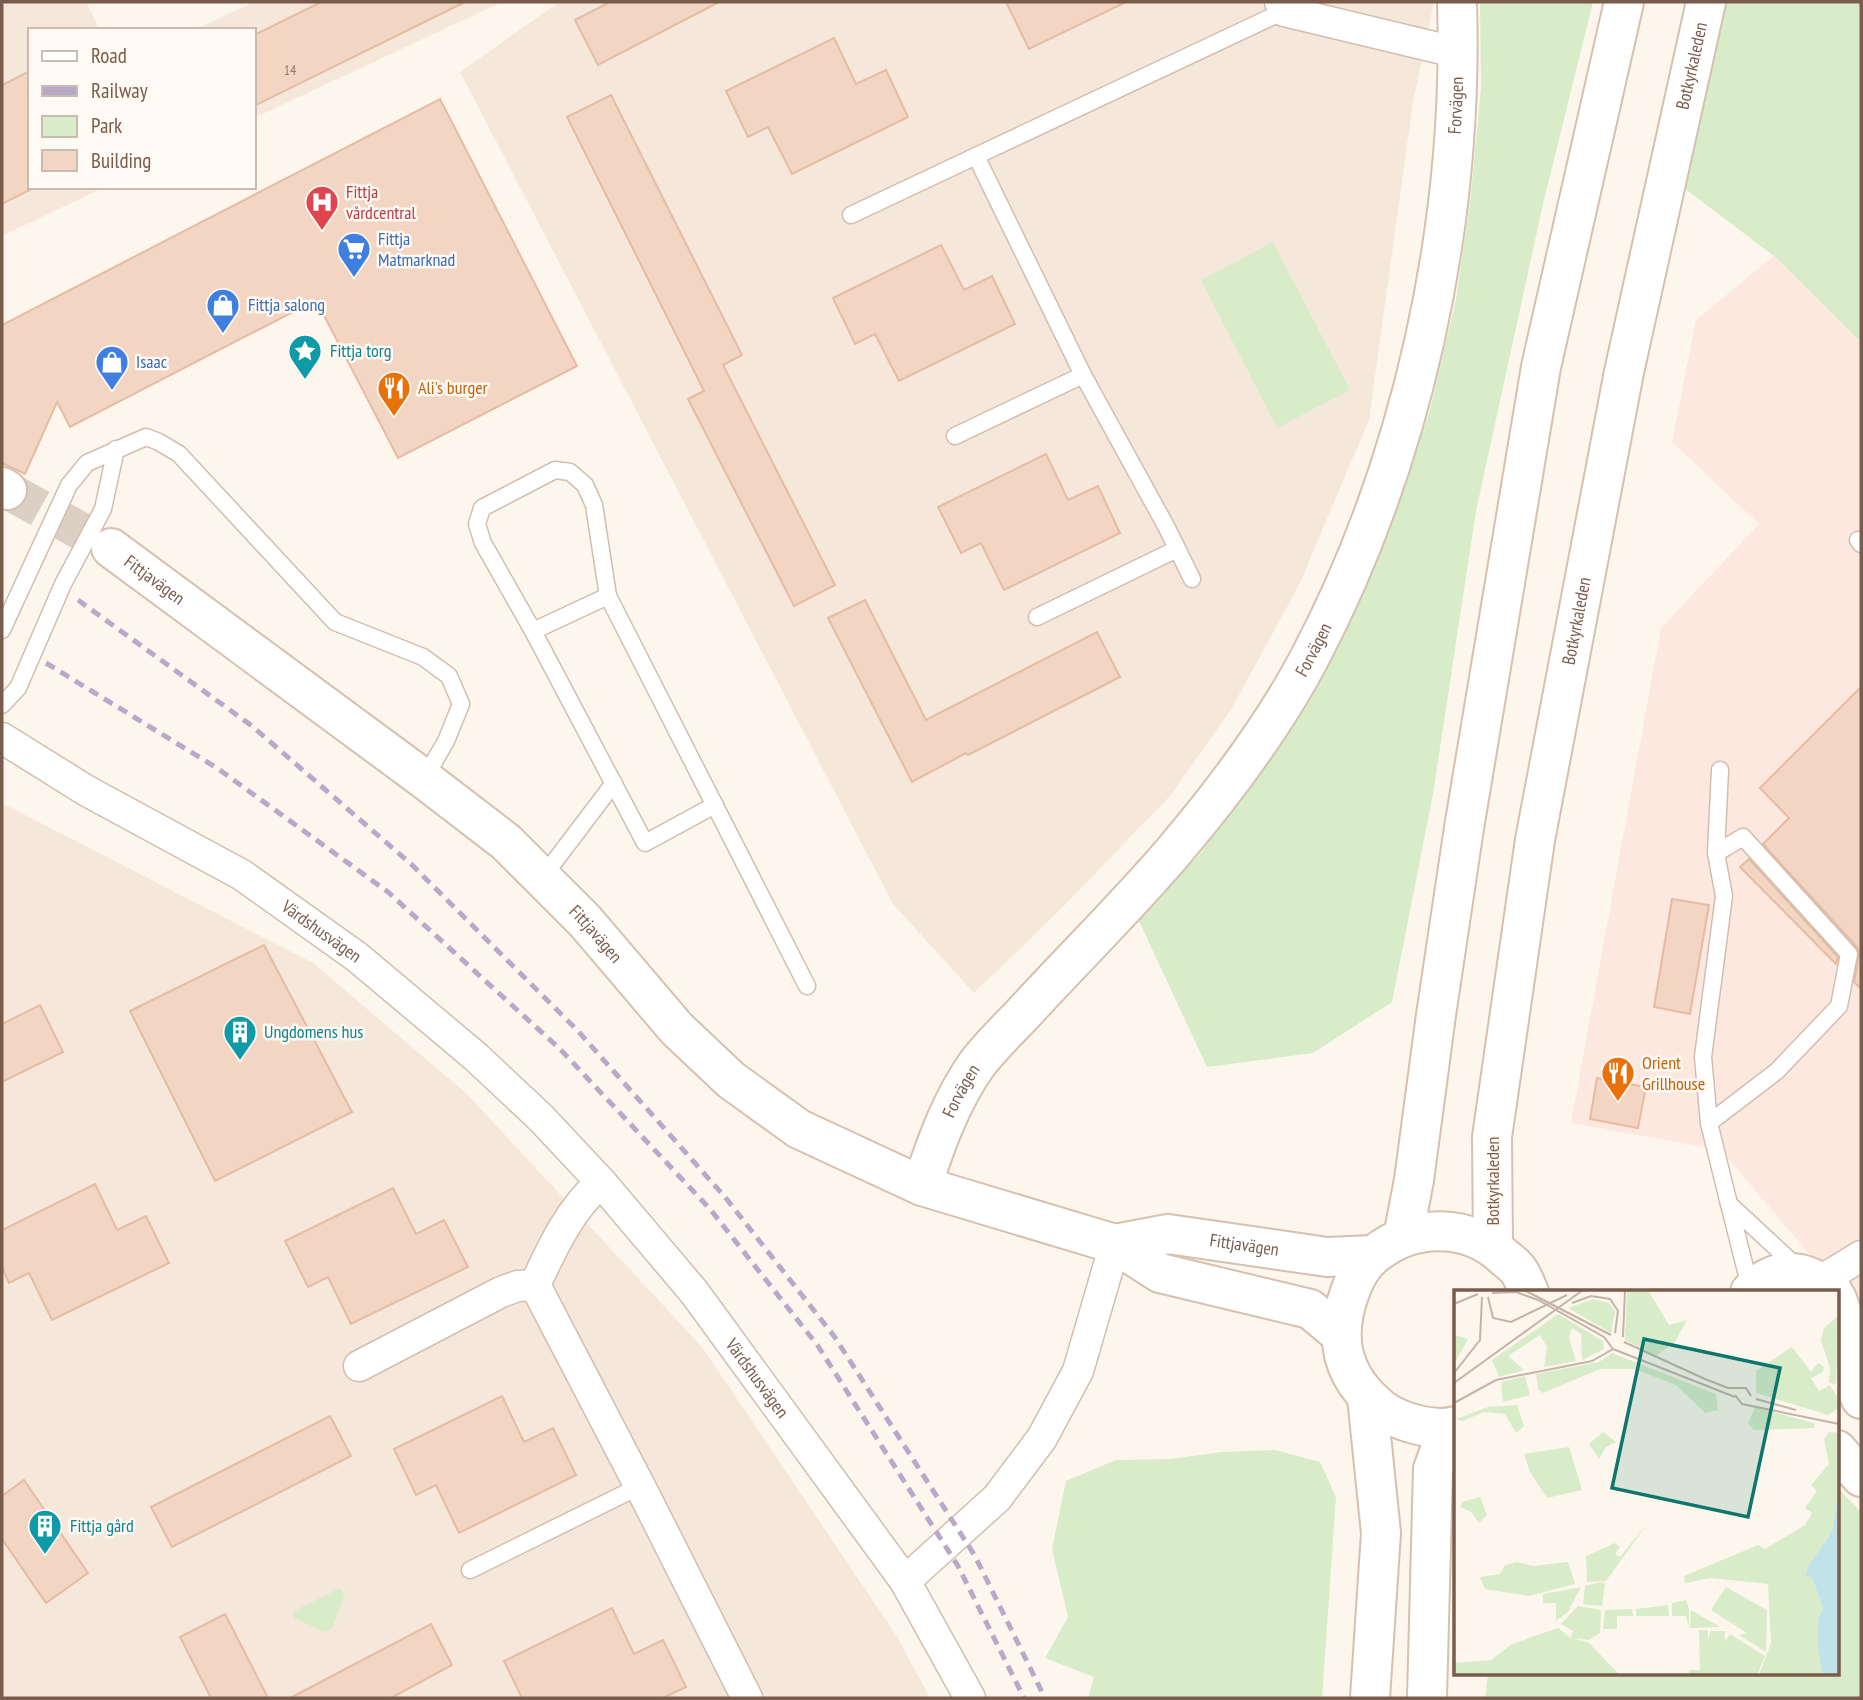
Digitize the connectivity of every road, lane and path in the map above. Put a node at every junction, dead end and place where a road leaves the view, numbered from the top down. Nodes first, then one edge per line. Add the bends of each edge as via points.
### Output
1 (1457, 2) edge
2 (1624, 2) edge
3 (1706, 2) edge
4 (1282, 6) edge
5 (1459, 53) junction
6 (976, 156) junction
7 (851, 215) dead end
8 (1083, 375) junction
9 (955, 436) dead end
10 (116, 449) junction
11 (111, 548) tunnel mouth
12 (1177, 549) junction
13 (1192, 579) dead end
14 (608, 596) junction
15 (1037, 617) dead end
16 (2, 629) edge
17 (533, 631) junction
18 (2, 705) edge
19 (2, 738) edge
20 (1720, 769) dead end
21 (424, 779) junction
22 (614, 783) junction
23 (715, 805) junction
24 (1716, 853) junction
25 (542, 878) junction
26 (807, 986) dead end
27 (1709, 1123) junction
28 (601, 1182) junction
29 (922, 1186) junction
30 (1729, 1204) junction
31 (1115, 1244) junction
32 (1388, 1246) junction
33 (1493, 1246) junction
34 (1861, 1256) edge
35 (535, 1285) junction
36 (1528, 1290) edge
37 (1750, 1290) edge
38 (1751, 1290) edge
39 (1807, 1290) edge
40 (1813, 1290) edge
41 (1839, 1304) edge
42 (1839, 1326) edge
43 (1340, 1334) junction
44 (359, 1366) dead end
45 (1367, 1397) junction
46 (1861, 1399) edge
47 (1452, 1427) edge
48 (1839, 1452) edge
49 (1861, 1477) edge
50 (640, 1486) junction
51 (470, 1570) dead end
52 (905, 1581) junction
53 (747, 1698) edge
54 (970, 1698) edge
55 (1370, 1698) edge
56 (1427, 1698) edge

1 - 5 main road, Forvägen
2 - 32 main road via 1541,367 1464,828 1414,1180
3 - 33 main road, Botkyrkaleden via 1623,372 1535,840 1492,1137
4 - 5 street
4 - 6 lane
5 - 29 main road, Forvägen via 1444,236 1412,395 1376,509 1342,591 1309,660 1215,800 1172,853 979,1062 951,1106
6 - 7 lane
6 - 8 lane
8 - 9 lane
8 - 12 lane
10 - 16 lane via 87,463 69,485
10 - 18 lane via 103,509 63,584 18,688
10 - 21 lane via 146,437 179,454 335,622 423,657 449,676 461,704
11 - 21 main road, Fittjavägen
12 - 13 lane
12 - 15 lane
14 - 17 lane
14 - 17 lane via 594,505 585,485 570,471 555,470 482,508 477,524
14 - 23 lane
17 - 22 lane
19 - 28 street, Värdshusvägen via 87,791 242,875 357,957 476,1057
20 - 24 lane
21 - 25 main road, Fittjavägen via 506,842
22 - 23 lane via 645,843
22 - 25 lane
23 - 26 lane
24 - 27 lane via 1724,896 1703,1057
24 - 27 lane via 1743,837 1849,954 1839,1006 1777,1071
25 - 29 main road, Fittjavägen via 585,920 677,1029 731,1080 799,1129
27 - 30 lane
28 - 35 street via 587,1194 557,1239
28 - 52 street, Värdshusvägen via 694,1292
29 - 31 main road, Fittjavägen
30 - 37 lane
30 - 40 lane
31 - 32 main road, Fittjavägen via 1168,1234 1327,1256
31 - 43 main road, Fittjavägen via 1160,1273 1310,1308
31 - 52 street via 1078,1371 1042,1438 997,1498
32 - 33 main road, Botkyrkaleden via 1427,1231 1461,1232
32 - 43 main road via 1356,1276
33 - 36 main road, Botkyrkaleden via 1519,1271
34 - 41 street
35 - 44 street via 500,1292
35 - 50 street
38 - 39 main road via 1786,1273
42 - 46 main road
43 - 45 main road via 1348,1367
45 - 47 main road via 1391,1417 1424,1426
45 - 55 main road via 1381,1533
47 - 56 main road via 1433,1469
48 - 49 main road
50 - 51 lane
50 - 53 street
52 - 54 street, Värdshusvägen

